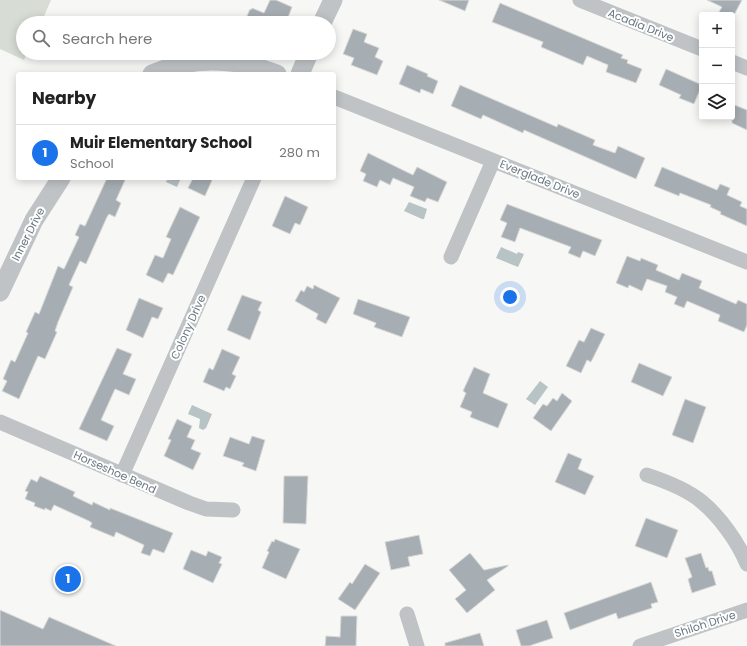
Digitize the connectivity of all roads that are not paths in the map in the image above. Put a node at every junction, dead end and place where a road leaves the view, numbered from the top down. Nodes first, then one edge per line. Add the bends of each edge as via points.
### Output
1 (332, 0) edge
2 (580, 0) edge
3 (325, 16) edge
4 (700, 48) edge
5 (211, 60) edge
6 (211, 60) edge
7 (306, 60) edge
8 (158, 72) edge
9 (270, 72) edge
10 (301, 72) edge
11 (336, 98) edge
12 (493, 161) junction
13 (59, 180) edge
14 (253, 180) edge
15 (451, 257) dead end
16 (747, 262) edge
17 (5, 269) edge
18 (0, 292) edge
19 (0, 422) edge
20 (122, 475) junction
21 (647, 475) dead end
22 (233, 510) dead end
23 (747, 564) edge
24 (747, 610) edge
25 (407, 614) dead end
26 (417, 646) edge
27 (640, 646) edge

1 - 3 street
2 - 4 street, Acadia Drive
5 - 8 street via 180,64
6 - 9 street via 240,63
7 - 10 street
11 - 12 street, Everglade Drive
12 - 15 street
12 - 16 street, Everglade Drive
13 - 17 street, Inner Drive
14 - 20 street, Colony Drive
17 - 18 street, Inner Drive
19 - 20 street, Horseshoe Bend
20 - 22 street, Horseshoe Bend via 189,504 206,509
21 - 23 street via 702,502 725,527
24 - 27 street, Shiloh Drive
25 - 26 street

